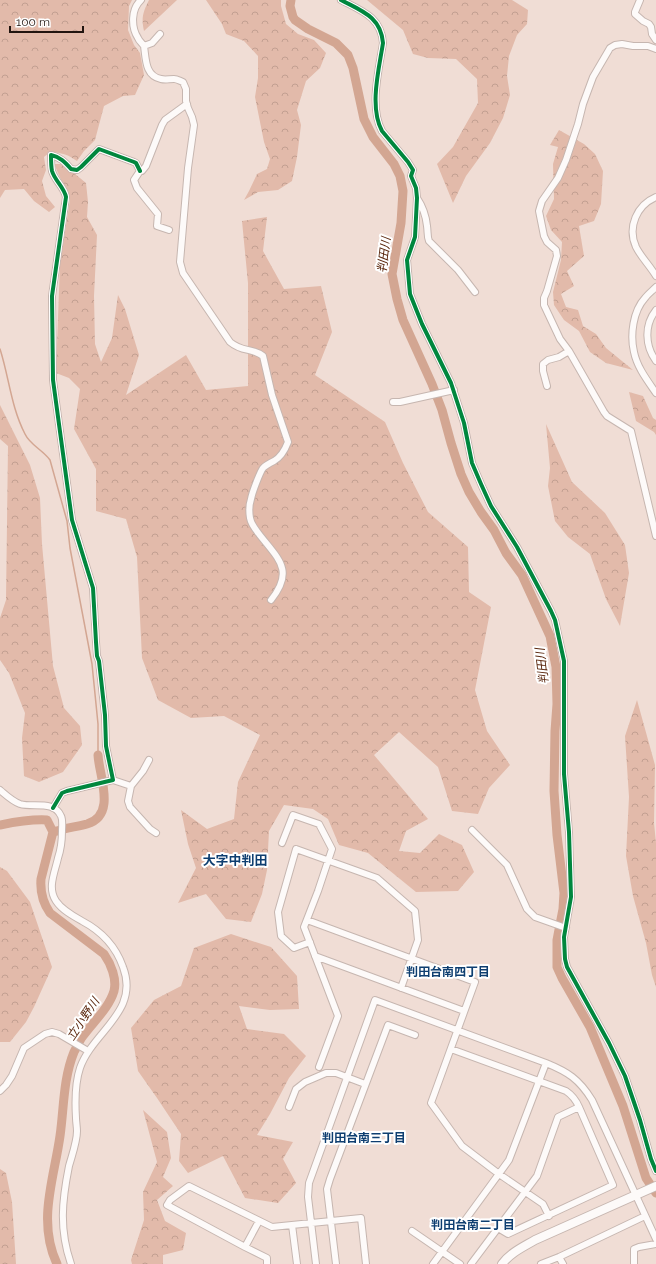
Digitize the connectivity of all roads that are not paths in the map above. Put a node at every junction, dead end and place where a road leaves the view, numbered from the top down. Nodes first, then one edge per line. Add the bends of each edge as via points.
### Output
1 (141, 0) edge
2 (341, 0) edge
3 (640, 0) edge
4 (160, 34) dead end
5 (656, 40) edge
6 (144, 46) junction
7 (656, 50) edge
8 (187, 104) junction
9 (140, 171) junction
10 (656, 196) edge
11 (417, 198) junction
12 (169, 230) dead end
13 (656, 276) edge
14 (656, 287) edge
15 (475, 292) dead end
16 (656, 310) edge
17 (569, 351) junction
18 (656, 361) edge
19 (547, 386) dead end
20 (454, 390) junction
21 (656, 392) edge
22 (393, 402) dead end
23 (656, 536) edge
24 (271, 600) dead end
25 (149, 760) dead end
26 (113, 780) junction
27 (131, 786) junction
28 (0, 790) edge
29 (53, 808) junction
30 (472, 830) dead end
31 (156, 833) dead end
32 (282, 843) dead end
33 (328, 861) junction
34 (307, 920) junction
35 (562, 927) junction
36 (310, 942) junction
37 (315, 956) junction
38 (412, 959) junction
39 (401, 988) junction
40 (464, 1011) junction
41 (458, 1030) junction
42 (415, 1035) dead end
43 (451, 1049) junction
44 (88, 1051) junction
45 (546, 1063) junction
46 (319, 1067) dead end
47 (347, 1078) junction
48 (539, 1082) junction
49 (365, 1084) junction
50 (0, 1090) edge
51 (289, 1107) dead end
52 (579, 1107) junction
53 (656, 1172) edge
54 (500, 1174) junction
55 (656, 1186) edge
56 (525, 1191) junction
57 (636, 1195) junction
58 (549, 1216) junction
59 (645, 1216) junction
60 (332, 1220) junction
61 (259, 1221) junction
62 (311, 1223) junction
63 (292, 1225) junction
64 (498, 1228) junction
65 (412, 1231) dead end
66 (656, 1238) edge
67 (656, 1244) edge
68 (245, 1247) junction
69 (442, 1252) junction
70 (559, 1257) junction
71 (71, 1264) edge
72 (268, 1264) edge
73 (297, 1264) edge
74 (316, 1264) edge
75 (336, 1264) edge
76 (366, 1264) edge
77 (433, 1264) edge
78 (460, 1264) edge
79 (471, 1264) edge
80 (502, 1264) edge
81 (541, 1264) edge
82 (563, 1264) edge
83 (634, 1264) edge

1 - 6 street via 136,4 133,16 137,38
2 - 11 street via 374,20 379,26 383,44 376,96 379,126 413,170 411,176
3 - 5 street via 635,14 649,24
4 - 6 street via 152,43
6 - 8 street via 149,72 162,80 175,79 183,82
7 - 17 street via 648,46 622,44 610,48 593,77 566,160 539,211 544,236 556,250 557,256 544,305 560,339
8 - 9 street via 165,120 146,166
8 - 24 street via 194,132 188,168 181,267 230,342 236,347 263,356 273,401 288,442 281,456 263,468 251,500 250,519 253,526 278,559 283,570 283,578
9 - 12 street via 134,180 137,188 158,214 157,226
9 - 26 street via 136,163 99,149 77,170 71,169 58,157 51,155 51,169 66,197 52,296 53,380 72,520 93,588 106,746
10 - 13 street via 646,202 637,213 633,227 636,248
11 - 15 street via 426,218 429,241 458,270
11 - 20 street via 415,237 407,260 410,294
14 - 21 street via 644,299 634,319 633,341 634,352 642,372
16 - 18 street via 647,330 648,347
17 - 19 street via 543,364
17 - 23 street via 607,416 631,431
20 - 22 street
20 - 35 street via 472,463 491,506 551,611 562,648 565,679 564,774 571,897
25 - 27 street
26 - 27 street
26 - 29 street via 62,793
27 - 31 street via 128,801 130,807
28 - 29 street via 22,805
29 - 44 street via 61,816 62,822 61,847 53,875 52,895 65,910 114,947 127,979 125,1001 112,1022
30 - 35 street via 506,865 531,914
32 - 33 street via 293,815 319,824 332,849
33 - 34 street
33 - 36 street via 296,849 278,912 281,936 294,948
33 - 38 street via 377,878 415,911 418,940
34 - 36 street via 304,928
34 - 38 street
35 - 53 street via 568,967 625,1076
36 - 37 street
37 - 39 street
37 - 46 street via 338,1016
38 - 39 street
38 - 40 street via 475,982
39 - 40 street
40 - 41 street
41 - 43 street
41 - 45 street
41 - 47 street via 375,1000
42 - 49 street via 388,1025
43 - 48 street
43 - 54 street via 432,1103 462,1146
44 - 50 street via 59,1034 45,1034 24,1048 12,1076
44 - 71 street via 78,1077 77,1131 63,1199 64,1240
45 - 48 street
45 - 57 street via 572,1076 584,1087
47 - 49 street
47 - 51 street via 336,1073 320,1074 296,1089
47 - 62 street via 309,1183
48 - 52 street via 566,1091
48 - 54 street via 509,1160
49 - 60 street via 327,1189
52 - 56 street via 558,1117 537,1176
52 - 58 street via 613,1185
54 - 56 street
54 - 69 street
55 - 57 street
56 - 58 street via 543,1204
56 - 64 street
57 - 59 street
57 - 80 street via 535,1240 519,1249
58 - 64 street via 508,1234
59 - 66 street
59 - 70 street
60 - 62 street
60 - 75 street
60 - 76 street via 361,1218
61 - 63 street via 272,1227
61 - 68 street
61 - 68 street via 189,1186 167,1205
62 - 63 street
62 - 74 street
63 - 73 street
64 - 79 street
65 - 69 street
67 - 83 street via 634,1249
68 - 72 street via 267,1258
69 - 77 street
69 - 78 street
70 - 81 street
70 - 82 street

